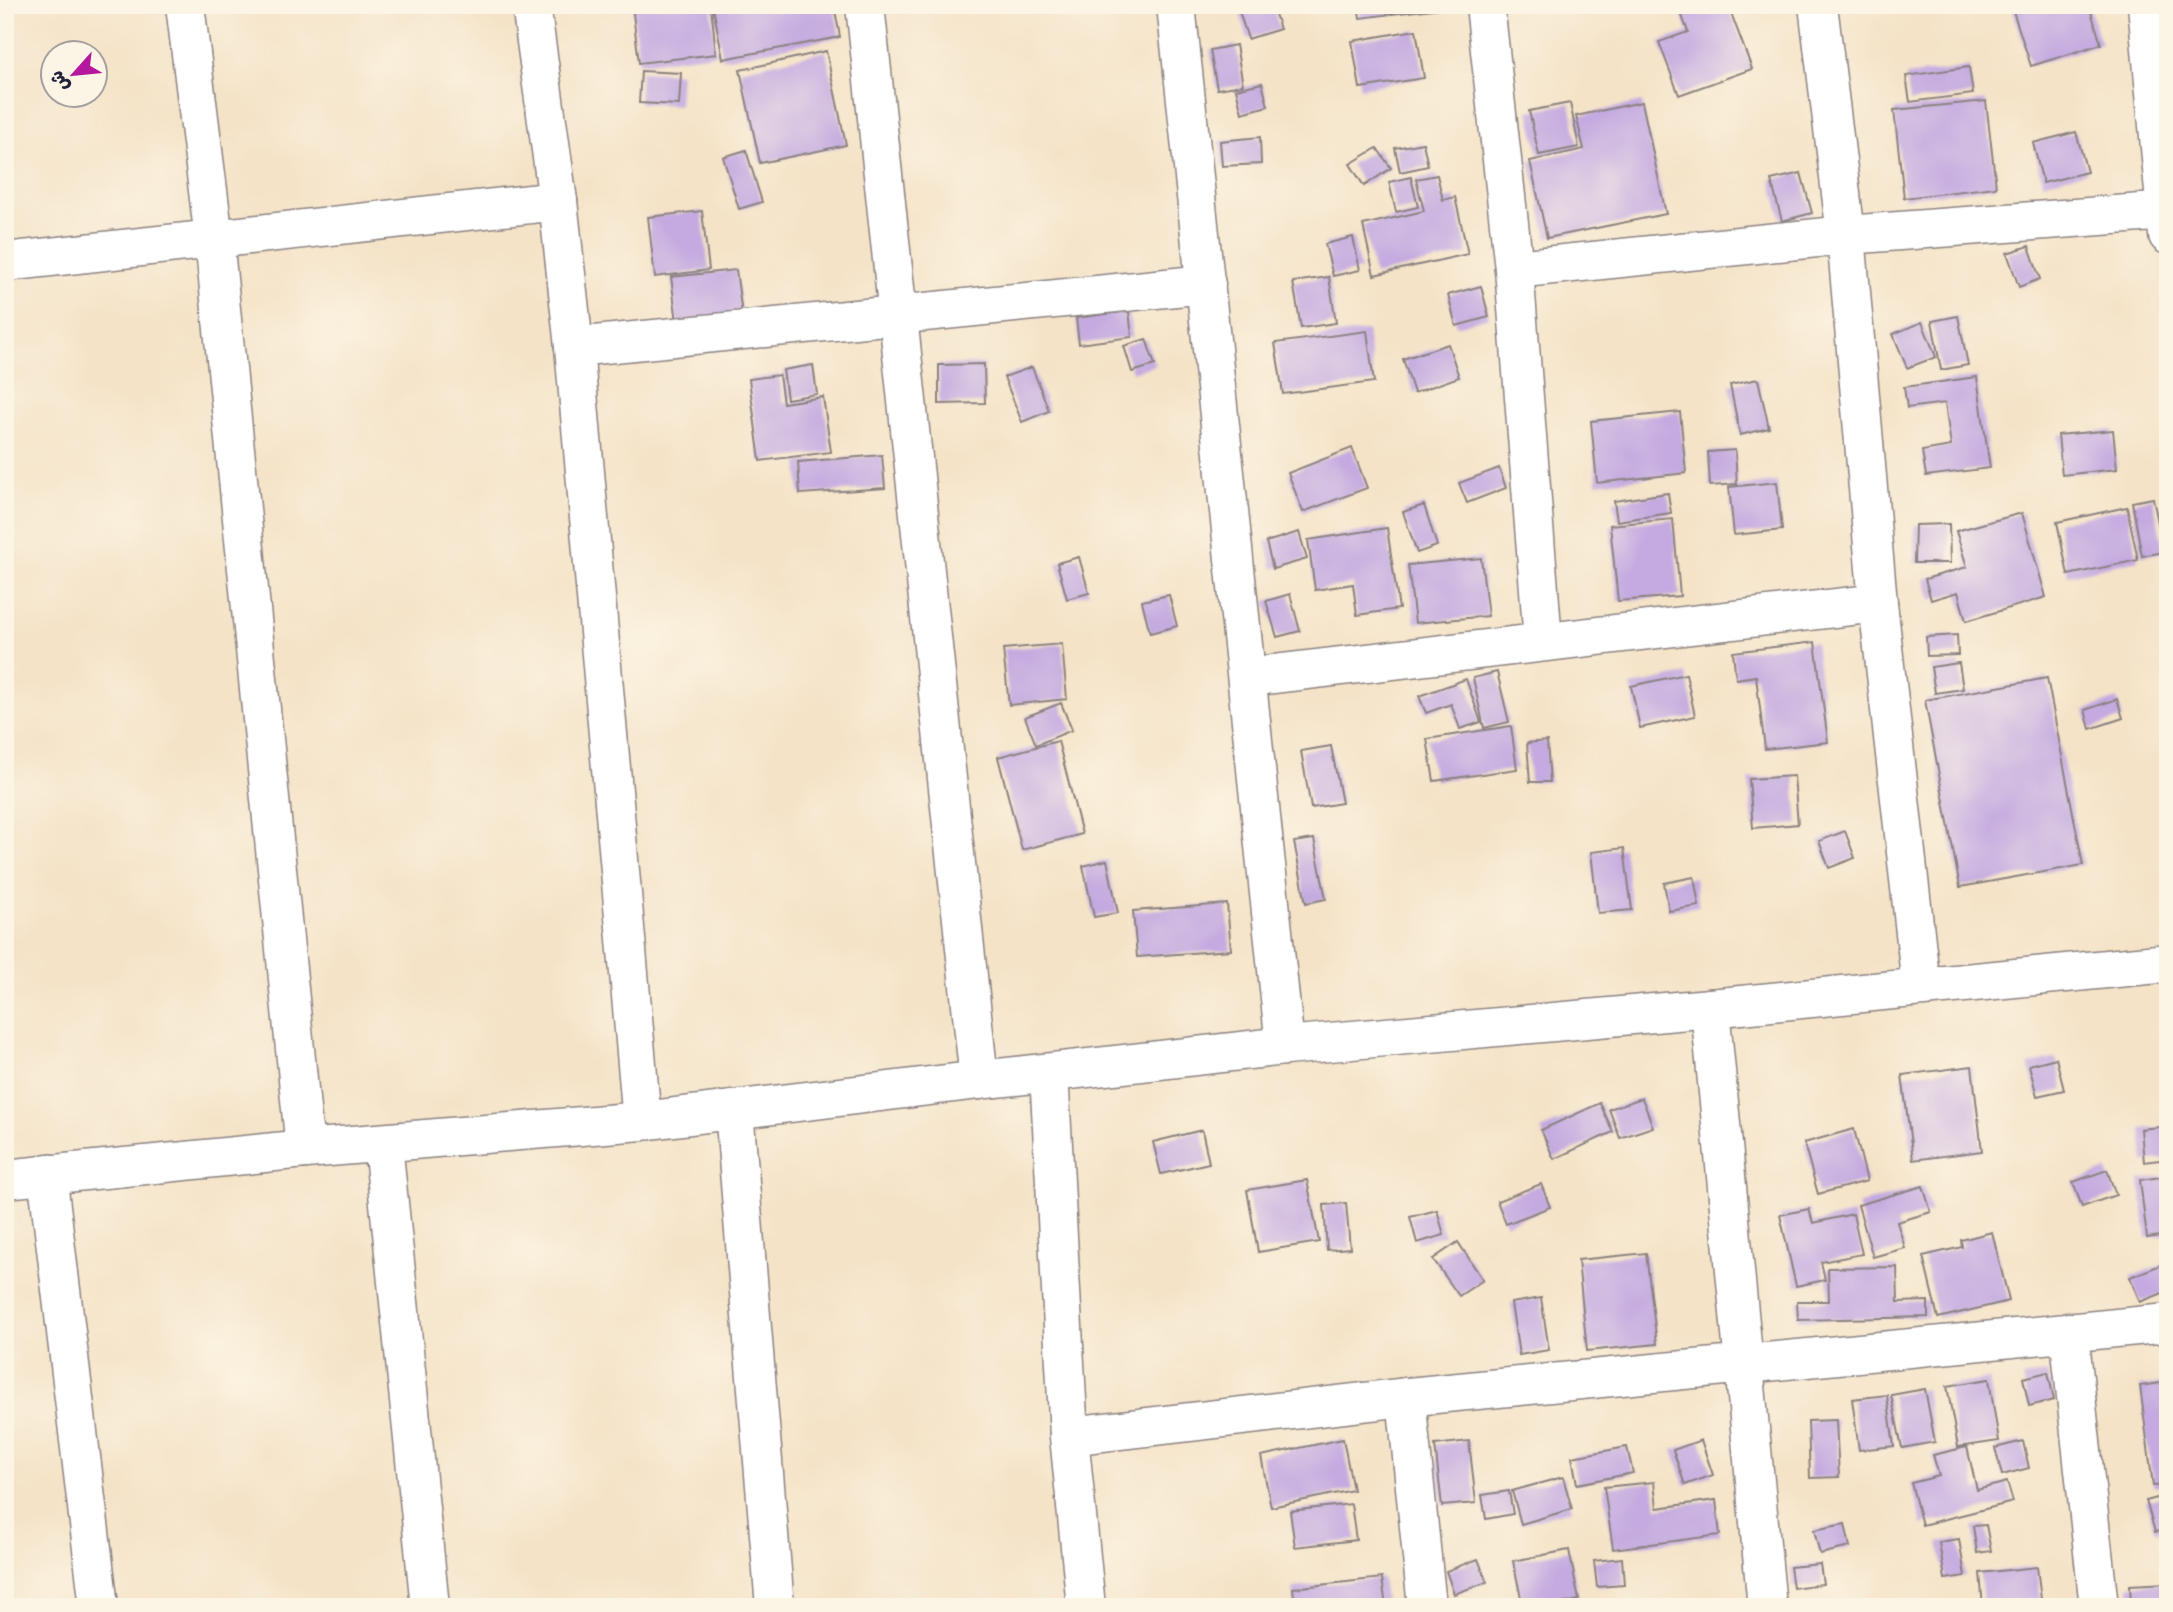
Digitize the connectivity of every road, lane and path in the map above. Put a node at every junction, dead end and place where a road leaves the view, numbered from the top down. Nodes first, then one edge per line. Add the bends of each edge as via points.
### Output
1 (185, 5) edge
2 (531, 5) edge
3 (865, 5) edge
4 (1176, 5) edge
5 (1485, 5) edge
6 (1818, 5) edge
7 (2147, 5) edge
8 (558, 201) junction
9 (2167, 220) edge
10 (1846, 234) junction
11 (214, 239) junction
12 (5, 262) edge
13 (1514, 269) junction
14 (1206, 284) junction
15 (897, 314) junction
16 (574, 347) junction
17 (1878, 603) junction
18 (1544, 641) junction
19 (1248, 677) junction
20 (2168, 963) edge
21 (1921, 986) junction
22 (1710, 1008) junction
23 (1286, 1046) junction
24 (1049, 1073) junction
25 (979, 1080) junction
26 (734, 1110) junction
27 (642, 1121) junction
28 (383, 1144) junction
29 (305, 1149) junction
30 (47, 1173) junction
31 (5, 1179) edge
32 (2168, 1323) edge
33 (2068, 1332) junction
34 (1742, 1364) junction
35 (1406, 1397) junction
36 (1069, 1436) junction
37 (99, 1607) edge
38 (430, 1607) edge
39 (775, 1607) edge
40 (1086, 1607) edge
41 (1427, 1607) edge
42 (1767, 1607) edge
43 (2099, 1607) edge

1 - 11 street
2 - 8 street
3 - 15 street
4 - 14 street
5 - 13 street
6 - 10 street
7 - 9 street
8 - 11 street
8 - 16 street
9 - 10 street
10 - 13 street
10 - 17 street
11 - 12 street
11 - 29 street
13 - 18 street
14 - 15 street
14 - 19 street
15 - 16 street
15 - 25 street
16 - 27 street
17 - 18 street
17 - 21 street
18 - 19 street
19 - 23 street
20 - 21 street
21 - 22 street
22 - 23 street
22 - 34 street
23 - 24 street
24 - 25 street
24 - 36 street
25 - 26 street
26 - 27 street
26 - 39 street
27 - 28 street
28 - 29 street
28 - 38 street
29 - 30 street
30 - 31 street
30 - 37 street
32 - 33 street
33 - 34 street
33 - 43 street
34 - 35 street
34 - 42 street
35 - 36 street
35 - 41 street
36 - 40 street

